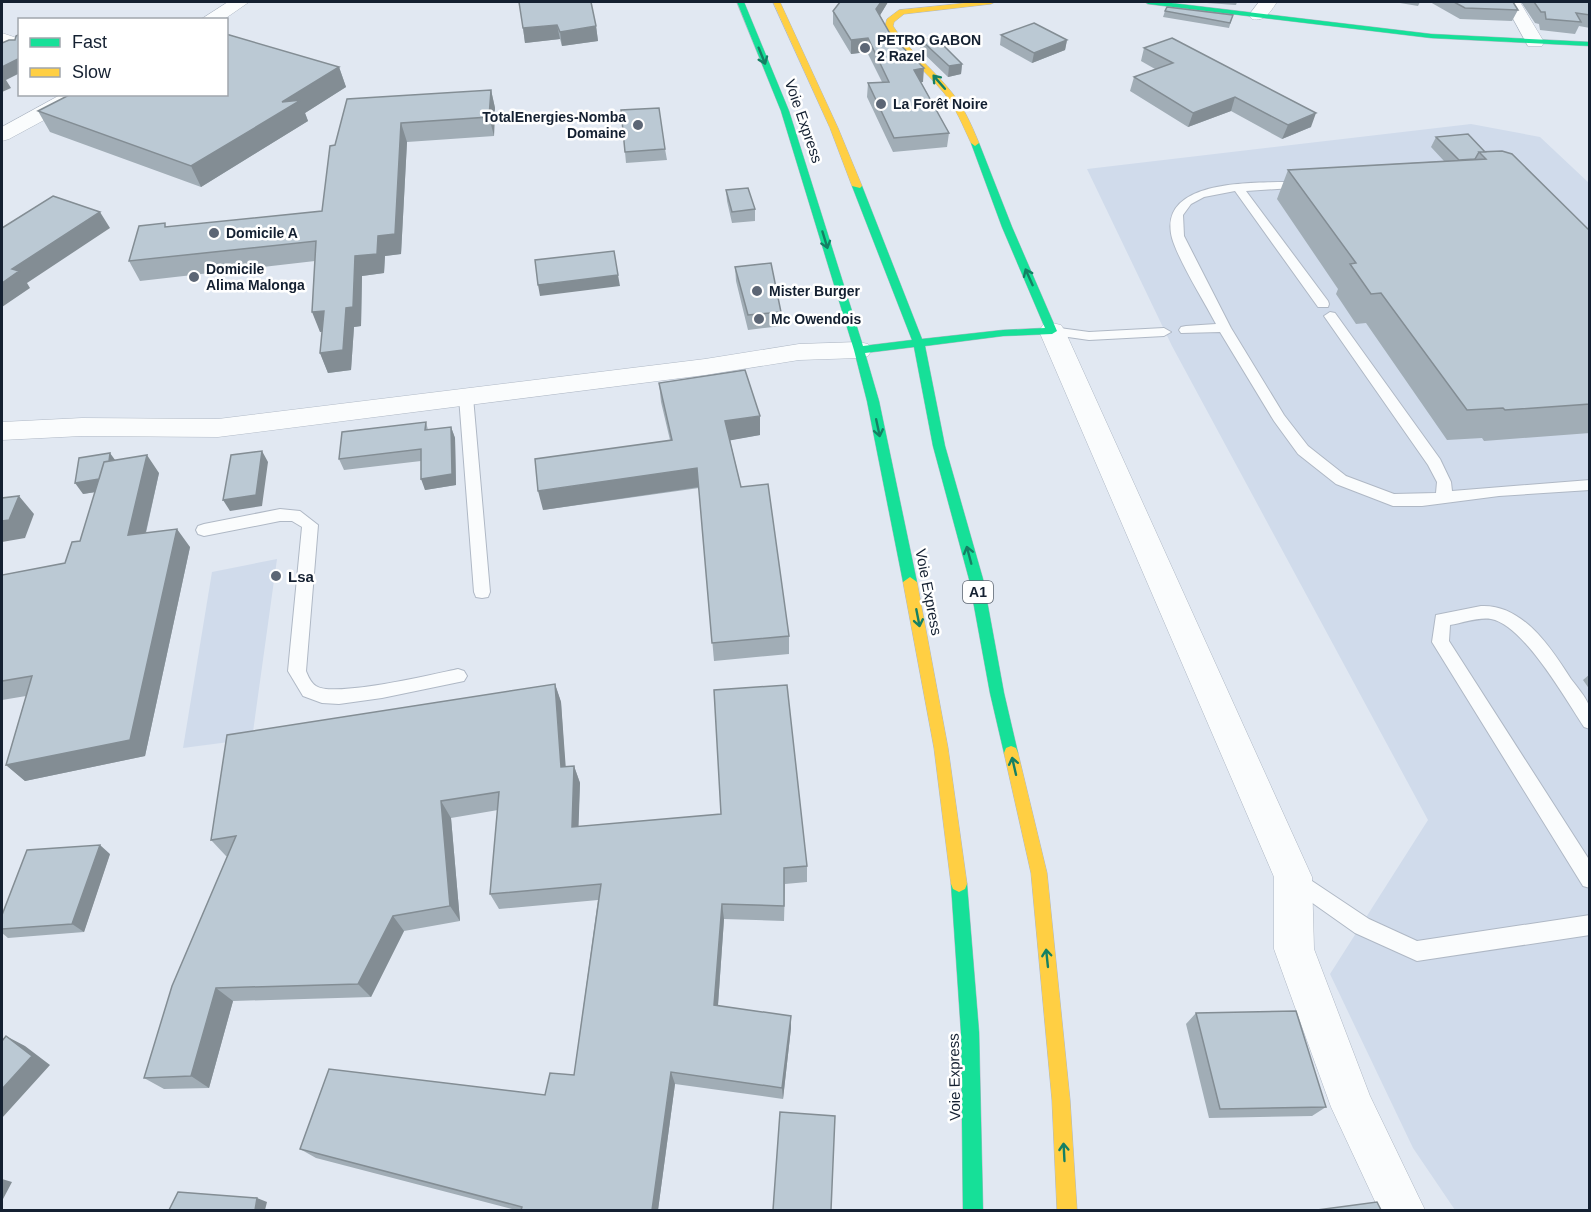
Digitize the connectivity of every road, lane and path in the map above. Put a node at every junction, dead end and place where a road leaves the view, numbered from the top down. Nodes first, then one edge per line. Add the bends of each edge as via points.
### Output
1 (240, 2) edge
2 (740, 2) edge
3 (776, 2) edge
4 (991, 2) edge
5 (1148, 2) edge
6 (1512, 2) edge
7 (1263, 8) edge
8 (212, 18) edge
9 (2, 39) edge
10 (1535, 42) junction
11 (18, 44) edge
12 (1590, 44) edge
13 (74, 96) edge
14 (2, 135) edge
15 (1319, 184) edge
16 (1239, 189) junction
17 (1224, 328) junction
18 (1186, 330) dead end
19 (1052, 331) junction
20 (1164, 332) dead end
21 (920, 344) junction
22 (859, 350) junction
23 (466, 397) junction
24 (2, 431) edge
25 (1590, 485) edge
26 (1444, 497) junction
27 (204, 531) dead end
28 (482, 592) dead end
29 (458, 676) dead end
30 (1590, 722) edge
31 (1293, 877) junction
32 (1590, 879) edge
33 (1590, 925) edge
34 (973, 1210) edge
35 (1067, 1210) edge
36 (1401, 1210) edge

1 - 8 street
2 -> 22 main road, Voie Express via 785,111
3 - 21 main road, A1 via 834,128
19 -> 4 main road via 965,120 943,86 892,34 890,21 897,9
5 - 7 main road
6 - 10 street
7 - 10 main road via 1431,36
9 - 11 street
10 - 12 main road
13 - 14 street
15 - 16 lane
16 - 17 lane via 1196,195 1178,211 1176,229
16 - 26 lane via 1435,463 1444,482
17 - 18 lane
17 - 26 lane via 1303,450 1341,480 1393,500
19 - 20 lane via 1089,336
19 - 21 main road
19 - 31 street
21 - 22 main road
35 -> 21 main road, A1 via 1061,1100 1039,873 997,693 976,579 939,446
22 - 23 street via 799,352
22 -> 34 main road, Voie Express via 917,614 959,878 970,1032
23 - 24 street via 218,428
23 - 28 lane
25 - 26 lane
27 - 29 lane via 280,515 295,515 310,525 297,671 313,694 335,698
30 - 32 lane via 1528,634 1512,619 1492,613 1442,620 1440,642
31 - 33 lane via 1362,926 1418,951
31 - 36 street via 1294,949 1353,1107

